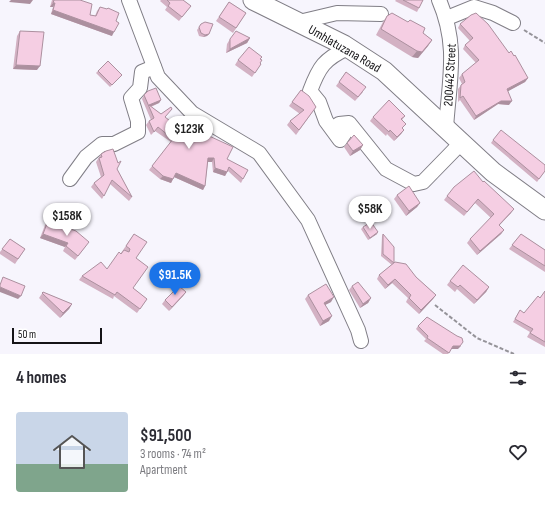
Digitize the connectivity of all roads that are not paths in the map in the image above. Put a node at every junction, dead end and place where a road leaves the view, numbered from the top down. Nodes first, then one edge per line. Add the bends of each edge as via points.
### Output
1 (129, 0) edge
2 (253, 0) edge
3 (439, 0) edge
4 (381, 14) dead end
5 (447, 18) junction
6 (299, 22) junction
7 (513, 23) road end
8 (348, 48) junction
9 (154, 67) junction
10 (446, 128) junction
11 (462, 143) junction
12 (70, 178) dead end
13 (545, 210) edge
14 (361, 341) dead end

1 - 9 street
2 - 6 street, Umhlatuzana Road
3 - 5 street, 200442 Street
4 - 6 street via 337,13
5 - 7 street via 474,7
5 - 10 street, 200442 Street via 452,44 452,66
6 - 8 street, Umhlatuzana Road
8 - 10 street, Umhlatuzana Road via 384,70
8 - 11 street via 337,53 318,70 310,91 326,121 340,140 346,131 339,124 349,123 386,168 414,184 423,182
9 - 12 street via 142,72 140,88 131,98 138,121 138,132 114,144 102,144 86,157
9 - 14 street via 158,77 192,113 259,153 308,220
10 - 11 street, Umhlatuzana Road
11 - 13 street, Umhlatuzana Road via 493,172

